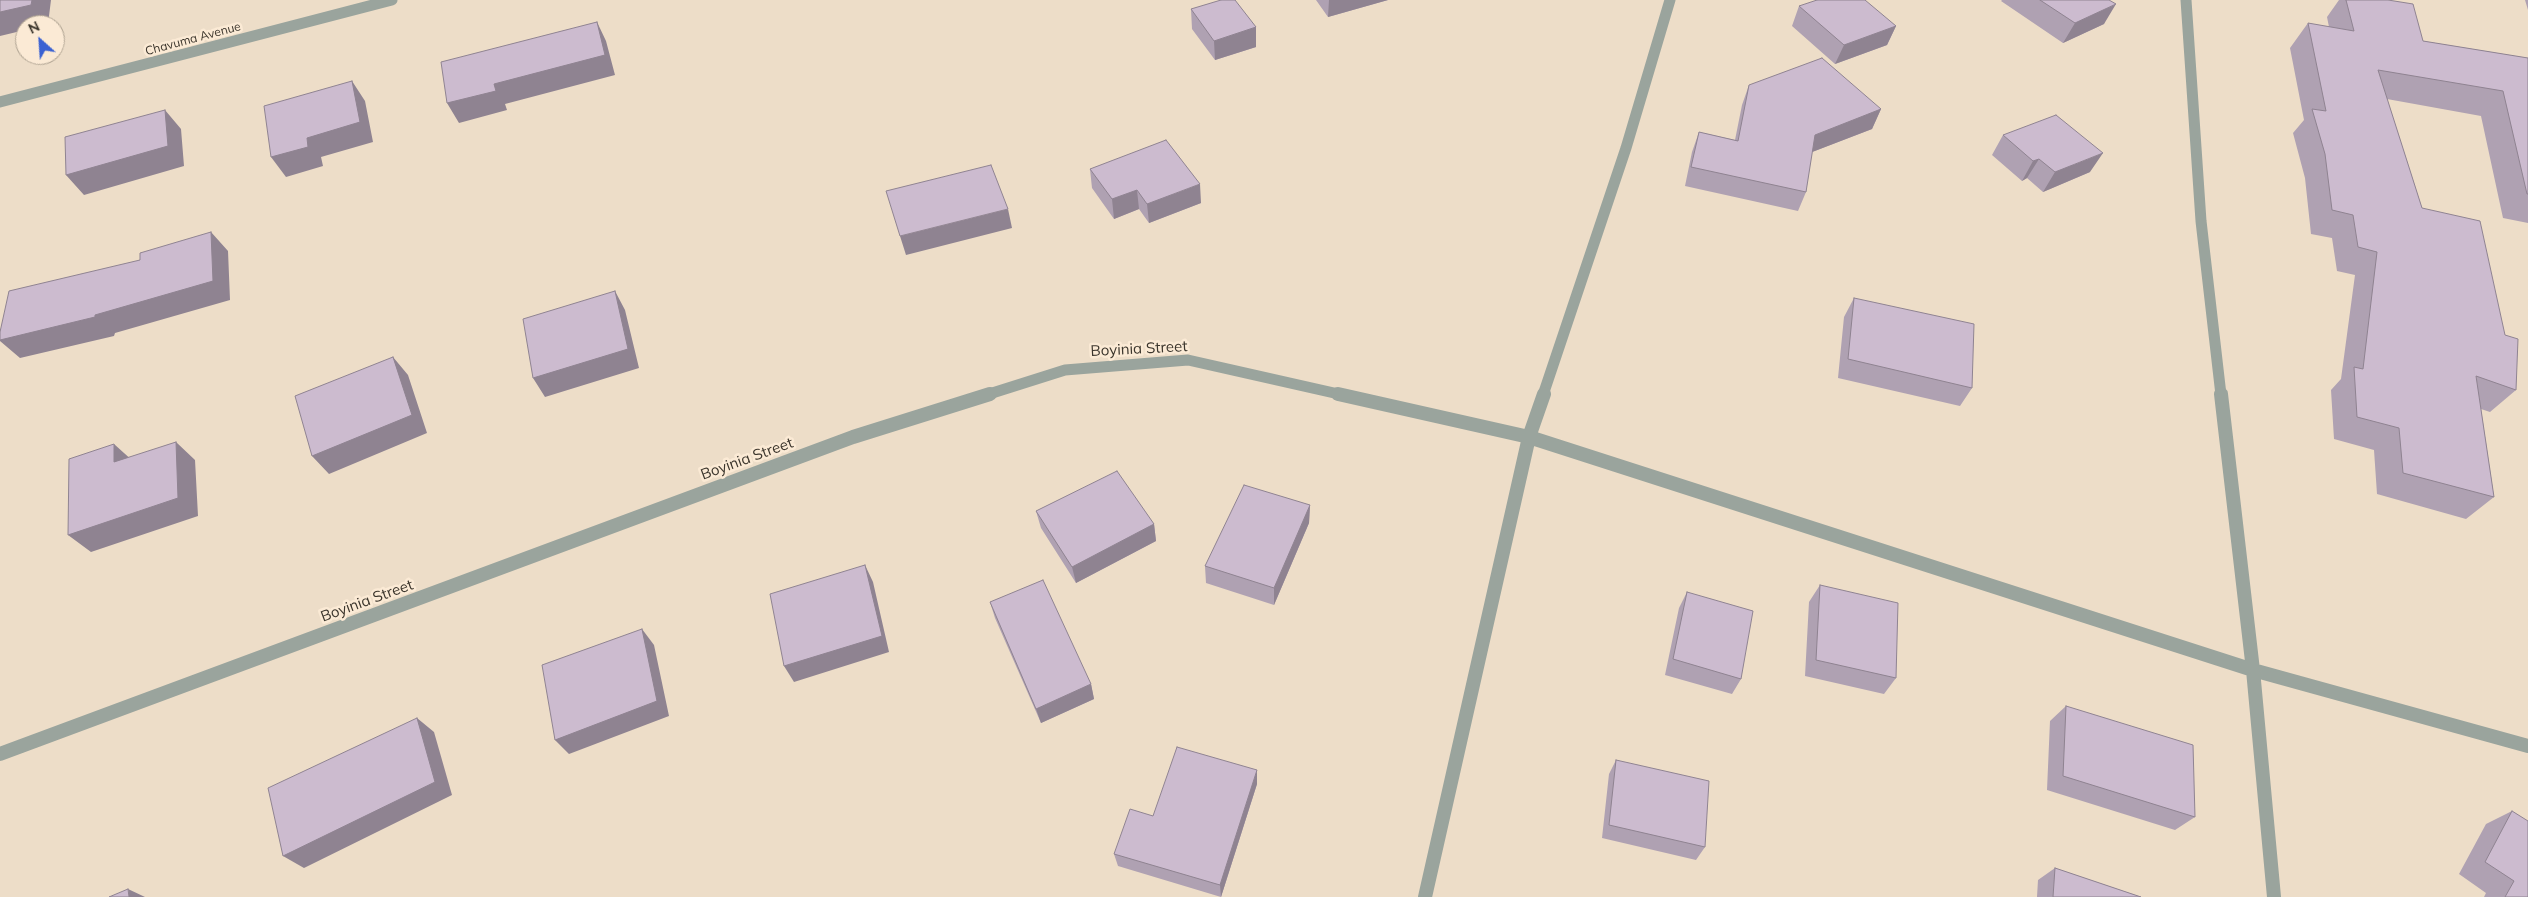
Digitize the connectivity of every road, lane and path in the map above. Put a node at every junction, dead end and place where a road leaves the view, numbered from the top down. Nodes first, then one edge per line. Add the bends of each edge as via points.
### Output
1 (392, 0) edge
2 (1670, 0) edge
3 (2186, 0) edge
4 (0, 102) edge
5 (1529, 437) junction
6 (2253, 670) junction
7 (2528, 746) edge
8 (0, 754) edge
9 (1425, 897) edge
10 (2274, 897) edge

1 - 4 street, Chavuma Avenue
2 - 5 street via 1626,148
3 - 6 street via 2202,221
5 - 6 street, Boyinia Street
5 - 8 street, Boyinia Street via 1188,360 1064,370 853,437
5 - 9 street
6 - 7 street, Boyinia Street
6 - 10 street

